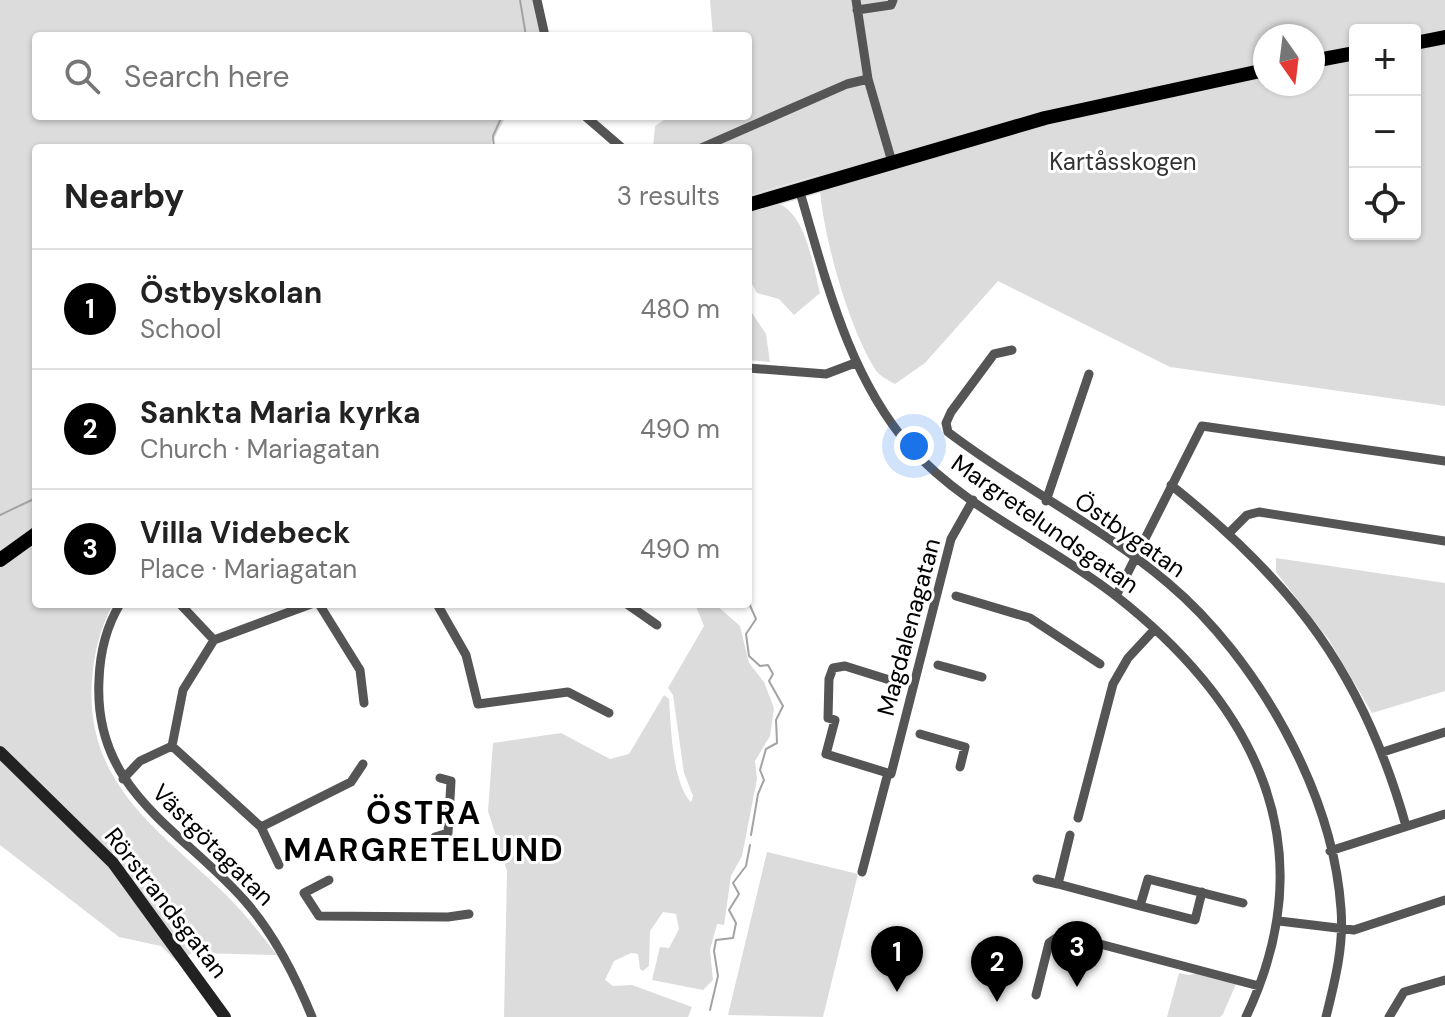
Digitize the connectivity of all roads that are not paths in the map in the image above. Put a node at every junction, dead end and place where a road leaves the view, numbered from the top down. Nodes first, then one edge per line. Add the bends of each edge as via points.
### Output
1 (537, 0) edge
2 (893, 0) edge
3 (856, 5) edge
4 (544, 32) edge
5 (1445, 37) edge
6 (1421, 42) edge
7 (1349, 54) edge
8 (1325, 59) edge
9 (1253, 73) edge
10 (868, 79) junction
11 (590, 120) edge
12 (617, 144) edge
13 (710, 144) edge
14 (892, 162) junction
15 (799, 189) junction
16 (752, 204) edge
17 (1012, 350) dead end
18 (855, 363) junction
19 (752, 368) edge
20 (1089, 374) dead end
21 (1445, 461) edge
22 (1171, 485) junction
23 (973, 500) junction
24 (1046, 501) junction
25 (1230, 532) junction
26 (32, 537) edge
27 (1445, 541) edge
28 (0, 560) edge
29 (1137, 560) junction
30 (956, 596) dead end
31 (1116, 596) junction
32 (118, 608) edge
33 (184, 608) edge
34 (300, 608) edge
35 (321, 608) edge
36 (439, 608) edge
37 (633, 608) edge
38 (657, 625) dead end
39 (1154, 630) junction
40 (214, 640) junction
41 (1100, 664) dead end
42 (938, 665) dead end
43 (982, 677) dead end
44 (896, 682) dead end
45 (364, 703) dead end
46 (609, 713) dead end
47 (1445, 732) edge
48 (920, 734) dead end
49 (172, 746) junction
50 (0, 752) edge
51 (1383, 752) junction
52 (363, 764) dead end
53 (960, 767) dead end
54 (890, 771) junction
55 (440, 778) dead end
56 (123, 779) junction
57 (1445, 814) edge
58 (1078, 818) dead end
59 (1406, 826) junction
60 (261, 827) junction
61 (1070, 835) dead end
62 (435, 837) dead end
63 (1330, 851) junction
64 (279, 865) dead end
65 (862, 872) dead end
66 (1037, 879) dead end
67 (329, 880) dead end
68 (1058, 884) junction
69 (1202, 892) junction
70 (1445, 900) edge
71 (1243, 903) dead end
72 (1140, 906) junction
73 (469, 914) dead end
74 (1279, 921) junction
75 (1341, 931) junction
76 (1445, 980) edge
77 (1259, 986) junction
78 (1036, 995) dead end
79 (225, 1017) edge
80 (312, 1017) edge
81 (1246, 1017) edge
82 (1326, 1017) edge
83 (1389, 1017) edge

1 - 4 street
2 - 3 street via 880,9
3 - 10 street
5 - 6 main road
7 - 8 main road
9 - 14 main road via 1045,118
10 - 13 street
10 - 14 street
11 - 12 street
14 - 15 main road
15 - 16 main road
15 - 18 street, Margretelundsgatan
17 - 24 street, Östbygatan via 994,354 951,412 948,432
18 - 19 street via 826,374
18 - 23 street, Margretelundsgatan via 905,440
20 - 24 street
21 - 22 street via 1202,426
22 - 25 street
22 - 29 street
23 - 31 street, Margretelundsgatan
23 - 54 street, Magdalenagatan via 951,539
24 - 29 street, Östbygatan
25 - 27 street via 1247,515 1259,512
25 - 51 street via 1315,628 1353,688
26 - 28 main road
29 - 31 street
29 - 63 street, Östbygatan via 1214,627 1265,697 1303,770
30 - 41 street via 1030,618
31 - 39 street, Margretelundsgatan
32 - 56 street, Västgötagatan via 102,650 98,693 109,748
33 - 40 street
34 - 40 street
35 - 45 street via 360,670
36 - 46 street via 466,655 478,704 568,692
37 - 38 street
39 - 58 street via 1113,684
39 - 74 street, Margretelundsgatan via 1224,709 1260,773 1280,849
40 - 49 street via 183,690
42 - 43 street
44 - 54 street via 845,666 833,668 829,679 828,718 835,720 826,754
47 - 51 street
48 - 53 street via 965,747
49 - 56 street via 140,761
49 - 60 street
50 - 79 main road, Rörstrandsgatan via 113,863
51 - 59 street
52 - 60 street via 351,782
54 - 65 street, Magdalenagatan
55 - 62 street via 451,781 448,833
56 - 80 street, Västgötagatan via 260,920 286,960
57 - 59 street
59 - 63 street
60 - 64 street
61 - 68 street
63 - 75 street, Östbygatan
66 - 68 street
67 - 73 street via 304,893 319,916
68 - 72 street
69 - 71 street
69 - 72 street via 1148,879
69 - 72 street via 1195,920
70 - 75 street
74 - 75 street
74 - 77 street, Margretelundsgatan
75 - 82 street, Östbygatan
76 - 83 street via 1404,992
77 - 78 street via 1062,934 1049,943
77 - 81 street, Margretelundsgatan

